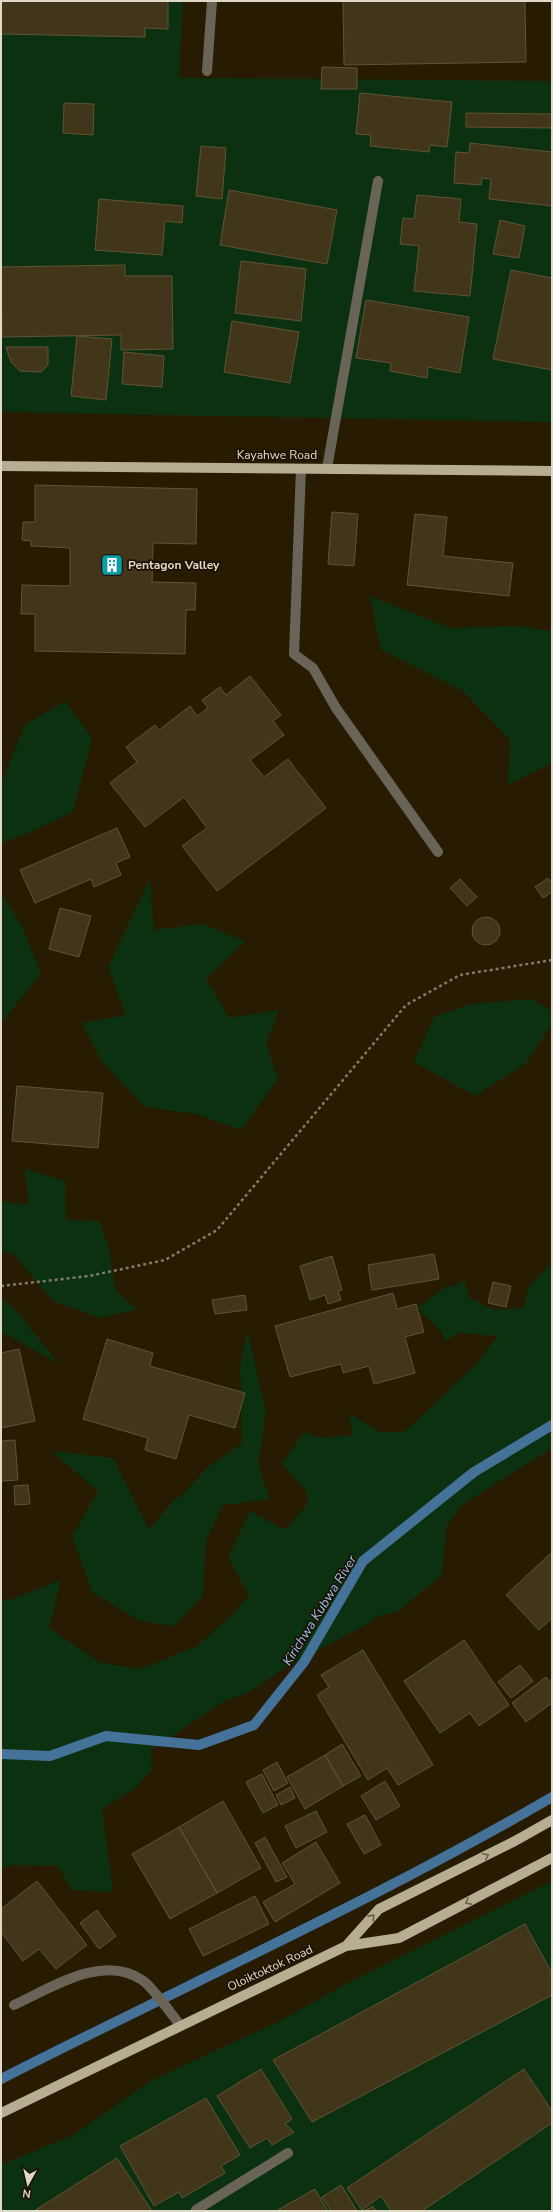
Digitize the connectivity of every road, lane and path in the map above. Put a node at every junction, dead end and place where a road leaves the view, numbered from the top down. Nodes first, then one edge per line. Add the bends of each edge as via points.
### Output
1 (212, 1) edge
2 (207, 71) dead end
3 (378, 181) dead end
4 (1, 466) edge
5 (327, 468) junction
6 (301, 469) junction
7 (552, 471) edge
8 (438, 852) dead end
9 (552, 960) edge
10 (1, 1286) edge
11 (552, 1820) edge
12 (552, 1858) edge
13 (346, 1946) junction
14 (14, 2005) dead end
15 (180, 2025) junction
16 (1, 2113) edge
17 (288, 2153) dead end
18 (196, 2211) edge

1 - 2 street
3 - 5 street
4 - 6 main road, Kayahwe Road
5 - 6 main road, Kayahwe Road
5 - 7 main road, Kayahwe Road
6 - 8 street via 294,654 313,668 336,708
9 - 10 path via 460,975 406,1005 217,1230 165,1260 89,1276
13 -> 11 main road via 379,1909
12 -> 13 main road, Oloiktoktok Road via 399,1938
13 - 15 main road, Oloiktoktok Road
14 - 15 street via 76,1977 101,1970 124,1970 144,1981
15 - 16 main road, Oloiktoktok Road
17 - 18 street

